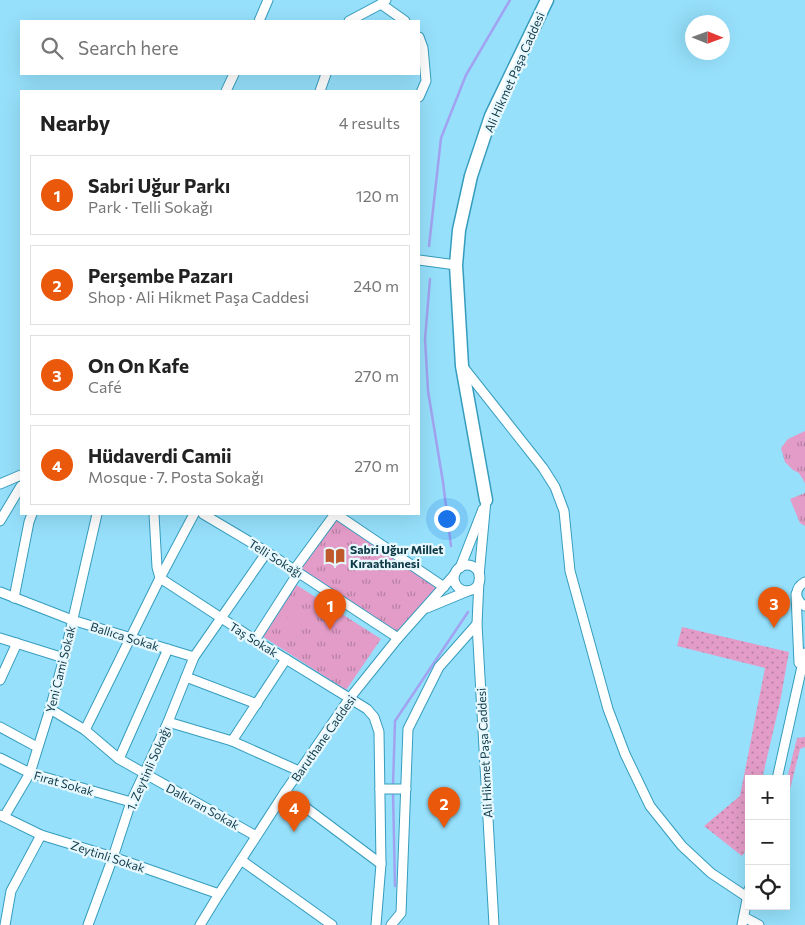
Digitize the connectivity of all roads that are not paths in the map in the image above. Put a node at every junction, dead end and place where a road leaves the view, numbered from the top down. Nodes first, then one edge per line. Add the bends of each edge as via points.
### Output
1 (268, 0) edge
2 (547, 0) edge
3 (384, 2) edge
4 (258, 20) edge
5 (351, 20) edge
6 (404, 20) edge
7 (420, 41) edge
8 (234, 75) edge
9 (326, 75) edge
10 (226, 90) edge
11 (320, 90) edge
12 (420, 95) edge
13 (420, 260) edge
14 (456, 265) junction
15 (462, 366) junction
16 (20, 475) edge
17 (0, 484) edge
18 (20, 488) edge
19 (486, 500) junction
20 (32, 515) edge
21 (97, 515) edge
22 (154, 515) edge
23 (193, 515) edge
24 (205, 515) edge
25 (334, 515) edge
26 (336, 515) edge
27 (0, 521) edge
28 (267, 552) junction
29 (457, 571) junction
30 (296, 572) junction
31 (160, 578) junction
32 (479, 578) junction
33 (805, 582) edge
34 (444, 587) junction
35 (472, 590) junction
36 (0, 592) edge
37 (796, 594) junction
38 (14, 598) junction
39 (805, 606) edge
40 (424, 609) junction
41 (222, 619) junction
42 (72, 620) junction
43 (477, 624) junction
44 (0, 638) edge
45 (131, 638) junction
46 (398, 638) junction
47 (254, 640) junction
48 (17, 643) junction
49 (168, 650) junction
50 (805, 653) edge
51 (194, 657) junction
52 (64, 658) junction
53 (286, 659) junction
54 (186, 677) junction
55 (799, 678) junction
56 (0, 680) edge
57 (349, 699) junction
58 (257, 704) junction
59 (50, 709) junction
60 (168, 722) junction
61 (0, 727) edge
62 (85, 730) junction
63 (232, 741) junction
64 (38, 747) junction
65 (0, 758) edge
66 (120, 759) junction
67 (299, 771) junction
68 (30, 774) junction
69 (144, 774) junction
70 (778, 775) edge
71 (406, 788) junction
72 (380, 789) junction
73 (285, 792) junction
74 (131, 802) junction
75 (2, 816) edge
76 (41, 835) junction
77 (256, 836) junction
78 (113, 857) junction
79 (241, 860) junction
80 (381, 864) junction
81 (745, 891) edge
82 (218, 894) junction
83 (743, 921) edge
84 (5, 925) edge
85 (88, 925) edge
86 (200, 925) edge
87 (332, 925) edge
88 (376, 925) edge
89 (391, 925) edge
90 (494, 925) edge
91 (759, 925) edge

1 - 4 street
2 - 14 main road, Ali Hikmet Paşa Caddesi via 491,116 459,230
3 - 5 street
3 - 6 street
7 - 12 street via 426,81
8 - 10 street
9 - 11 street
13 - 14 street
14 - 15 main road, Ali Hikmet Paşa Caddesi
15 - 19 main road, Ali Hikmet Paşa Caddesi
15 - 81 street via 555,487 564,511 570,571 608,709 650,806 682,846 711,872
16 - 17 street
18 - 27 street
19 - 29 street, Baruthane Caddesi
19 - 32 street, Ali Hikmet Paşa Caddesi
20 - 38 street
21 - 42 street, Yeni Cami Sokak
22 - 31 street
23 - 31 street
24 - 28 street, Telli Sokağı
25 - 30 street
26 - 34 street
28 - 30 street, Telli Sokağı
28 - 41 street, 1. Zeytinli Sokağı
29 - 32 street via 472,567
29 - 34 street, Baruthane Caddesi
29 - 35 street via 457,586 464,591
30 - 46 street, Telli Sokağı
30 - 47 street
31 - 41 street, Taş Sokak
31 - 45 street
32 - 35 street
32 - 43 street, Ali Hikmet Paşa Caddesi
33 - 37 street
34 - 40 street, Baruthane Caddesi
35 - 40 street
36 - 38 street, Ballıca Sokak
37 - 39 street
37 - 55 street
38 - 42 street, Ballıca Sokak
40 - 46 street, Baruthane Caddesi
41 - 47 street, Taş Sokak
41 - 51 street, 1. Zeytinli Sokağı
42 - 45 street, Ballıca Sokak
42 - 52 street, Yeni Cami Sokak
43 - 71 street via 439,667 408,729
43 - 90 street, Ali Hikmet Paşa Caddesi
44 - 48 street
45 - 49 street, Ballıca Sokak
45 - 62 street
46 - 57 street, Baruthane Caddesi
47 - 53 street, Taş Sokak
48 - 52 street
48 - 56 street
49 - 51 street, Ballıca Sokak
49 - 66 street
50 - 55 street
51 - 54 street, 1. Zeytinli Sokağı
52 - 59 street, Yeni Cami Sokak
53 - 57 street, Taş Sokak
53 - 58 street
54 - 58 street
54 - 60 street, 1. Zeytinli Sokağı
55 - 70 street
57 - 67 street, Baruthane Caddesi
57 - 72 street, Taş Sokak via 374,717 379,732
58 - 63 street
59 - 62 street, Dalkıran Sokak
59 - 64 street, Yeni Cami Sokak
60 - 63 street
60 - 69 street, 1. Zeytinli Sokağı
61 - 64 street
62 - 66 street, Dalkıran Sokak
63 - 67 street
64 - 68 street, Yeni Cami Sokak
65 - 68 street, Fırat Sokak
66 - 69 street, Dalkıran Sokak
67 - 73 street, Baruthane Caddesi
68 - 74 street, Fırat Sokak
68 - 75 street, Yeni Cami Sokak
69 - 74 street, 1. Zeytinli Sokağı
69 - 77 street, Dalkıran Sokak
71 - 72 street
71 - 89 street via 401,913
72 - 80 street, Taş Sokak
73 - 77 street, Baruthane Caddesi
73 - 80 street
74 - 78 street, 1. Zeytinli Sokağı
75 - 76 street, Zeytinli Sokak
76 - 78 street, Zeytinli Sokak
76 - 84 street via 11,891
77 - 79 street, Baruthane Caddesi
78 - 82 street, Zeytinli Sokak
78 - 85 street, 1. Zeytinli Sokağı
79 - 82 street, Baruthane Caddesi
79 - 87 street
80 - 88 street, Taş Sokak
82 - 86 street, Baruthane Caddesi
83 - 91 street

